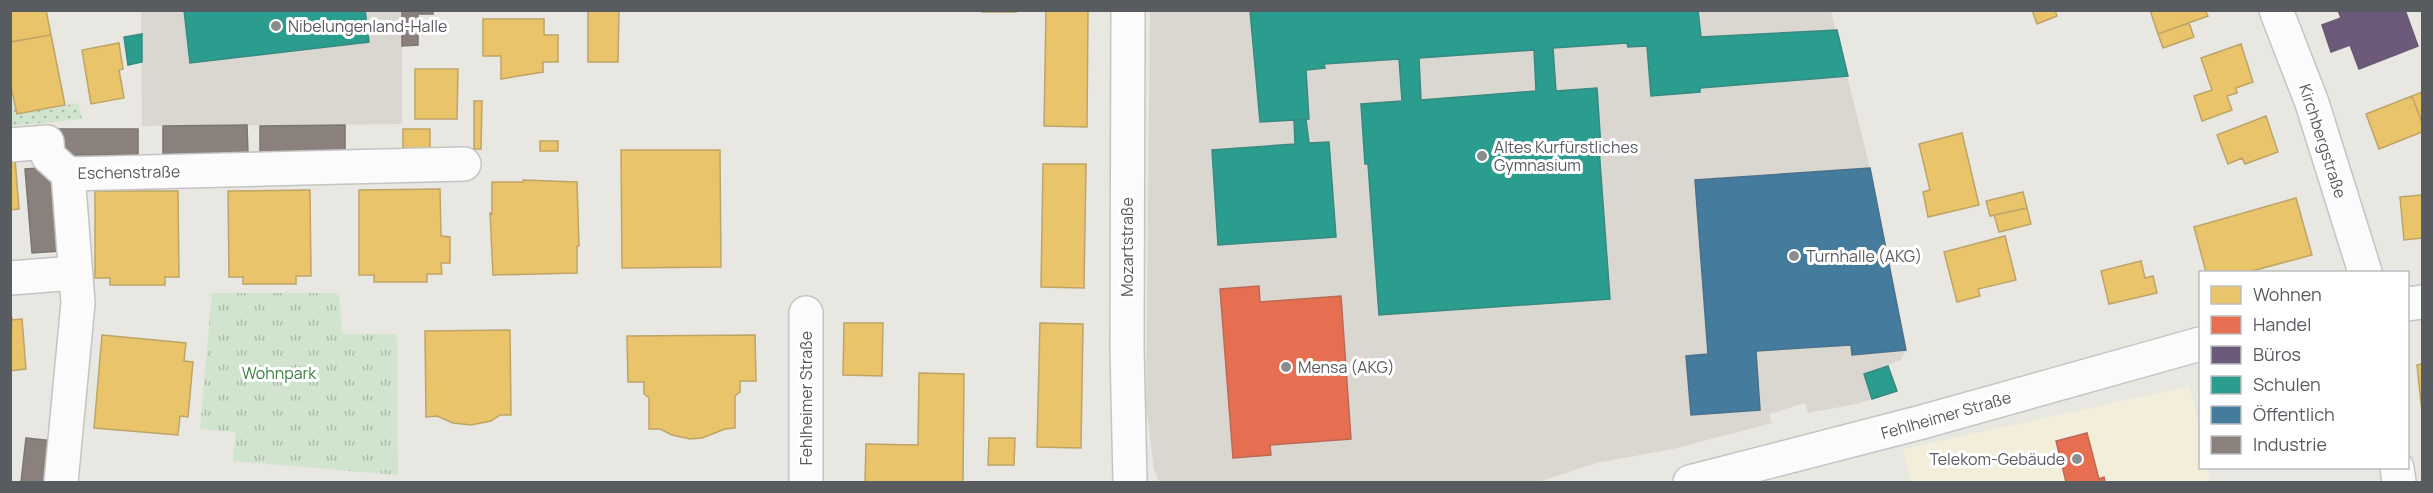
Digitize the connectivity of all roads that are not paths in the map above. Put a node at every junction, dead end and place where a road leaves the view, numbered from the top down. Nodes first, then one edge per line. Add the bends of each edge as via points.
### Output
1 (1128, 10) edge
2 (2276, 10) edge
3 (10, 145) edge
4 (464, 164) dead end
5 (68, 174) junction
6 (2364, 271) edge
7 (75, 273) junction
8 (10, 278) edge
9 (806, 313) dead end
10 (2199, 344) edge
11 (61, 483) edge
12 (806, 483) edge
13 (1130, 483) edge
14 (1690, 483) edge

1 - 13 street, Mozartstraße
2 - 6 street, Kirchbergstraße via 2312,103
3 - 5 street via 47,142 48,156
4 - 5 street, Eschenstraße
5 - 7 street, Eschenstraße
7 - 8 street
7 - 11 street, Eschenstraße via 78,303
9 - 12 street, Fehlheimer Straße
10 - 14 street, Fehlheimer Straße

